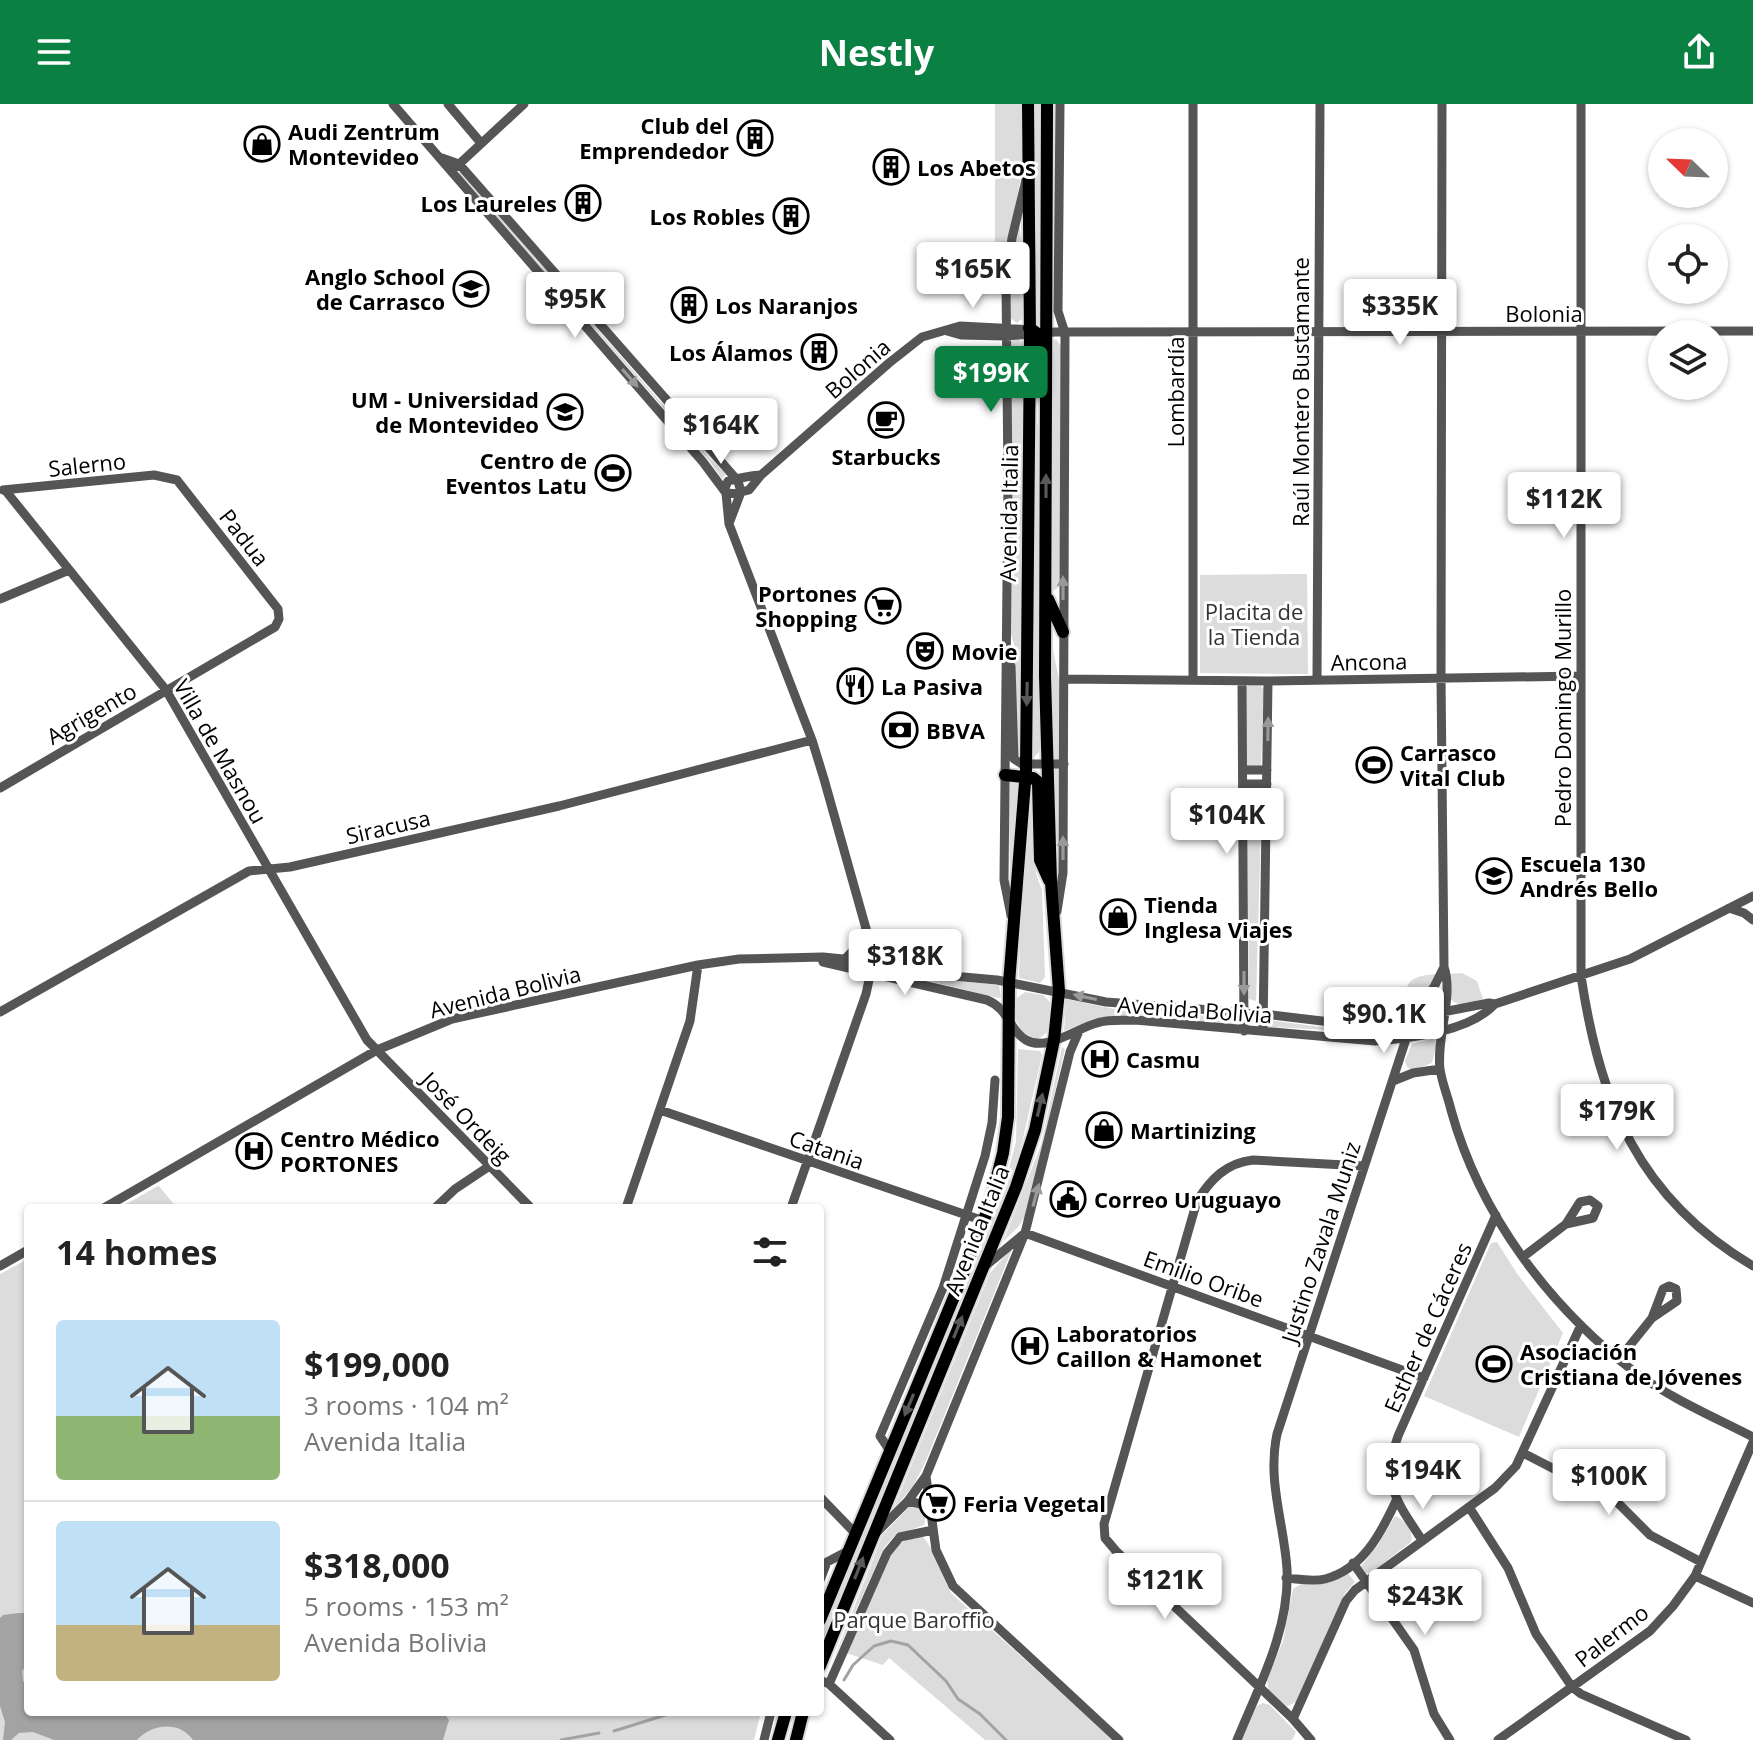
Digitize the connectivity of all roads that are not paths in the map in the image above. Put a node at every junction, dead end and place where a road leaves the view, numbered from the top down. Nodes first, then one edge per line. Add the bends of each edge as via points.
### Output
1 (393, 104) edge
2 (448, 104) edge
3 (524, 104) edge
4 (1028, 104) edge
5 (1047, 104) edge
6 (1060, 104) edge
7 (1193, 104) edge
8 (1320, 104) edge
9 (1442, 104) edge
10 (1581, 104) edge
11 (1053, 124) junction
12 (481, 143) junction
13 (454, 168) junction
14 (1029, 168) junction
15 (1053, 196) junction
16 (1443, 330) junction
17 (1581, 331) junction
18 (1753, 331) edge
19 (1006, 332) junction
20 (1193, 332) junction
21 (1319, 332) junction
22 (1036, 333) junction
23 (1065, 333) junction
24 (761, 475) junction
25 (177, 480) joint
26 (738, 481) junction
27 (3, 490) edge
28 (726, 490) junction
29 (740, 493) junction
30 (729, 524) junction
31 (69, 570) junction
32 (1045, 592) junction
33 (0, 599) edge
34 (279, 619) joint
35 (1063, 632) junction
36 (1006, 636) junction
37 (1579, 676) junction
38 (1441, 678) junction
39 (1064, 679) junction
40 (1193, 680) junction
41 (1317, 680) junction
42 (1242, 681) junction
43 (1268, 681) junction
44 (166, 690) junction
45 (812, 740) junction
46 (1047, 764) junction
47 (1064, 764) junction
48 (1026, 770) junction
49 (1243, 770) junction
50 (1267, 770) junction
51 (1005, 775) junction
52 (1243, 784) junction
53 (1267, 784) junction
54 (0, 788) edge
55 (269, 868) junction
56 (1051, 882) junction
57 (1753, 896) edge
58 (1729, 908) junction
59 (1753, 920) edge
60 (1055, 925) junction
61 (1013, 926) junction
62 (866, 928) junction
63 (815, 959) junction
64 (845, 959) junction
65 (698, 965) junction
66 (1444, 967) junction
67 (872, 968) junction
68 (1581, 976) junction
69 (1009, 983) junction
70 (1059, 991) junction
71 (1495, 1004) junction
72 (1443, 1011) junction
73 (0, 1012) edge
74 (1244, 1013) junction
75 (1264, 1014) junction
76 (1008, 1016) junction
77 (1414, 1018) junction
78 (1079, 1031) junction
79 (1244, 1031) junction
80 (1263, 1031) junction
81 (1442, 1031) junction
82 (1406, 1039) junction
83 (1054, 1040) junction
84 (377, 1050) junction
85 (1440, 1069) junction
86 (995, 1080) dead end
87 (1393, 1081) junction
88 (660, 1110) junction
89 (807, 1162) junction
90 (1364, 1166) junction
91 (488, 1167) junction
92 (111, 1204) edge
93 (439, 1204) edge
94 (527, 1204) edge
95 (627, 1204) edge
96 (792, 1204) edge
97 (966, 1214) junction
98 (1496, 1215) junction
99 (984, 1221) junction
100 (1566, 1224) dead end
101 (1025, 1233) junction
102 (24, 1252) edge
103 (1523, 1257) junction
104 (0, 1266) edge
105 (1753, 1266) edge
106 (981, 1270) junction
107 (1172, 1284) junction
108 (1652, 1318) dead end
109 (1581, 1325) junction
110 (1308, 1335) junction
111 (1619, 1359) junction
112 (1424, 1378) junction
113 (1753, 1440) edge
114 (890, 1451) junction
115 (1523, 1453) junction
116 (926, 1476) junction
117 (824, 1501) edge
118 (908, 1501) junction
119 (1396, 1501) junction
120 (1469, 1507) junction
121 (931, 1517) junction
122 (933, 1530) junction
123 (855, 1533) junction
124 (872, 1537) junction
125 (1422, 1540) junction
126 (848, 1551) junction
127 (1701, 1562) junction
128 (1353, 1563) junction
129 (824, 1570) edge
130 (1695, 1576) junction
131 (1286, 1578) junction
132 (1365, 1581) junction
133 (1753, 1603) edge
134 (824, 1610) edge
135 (824, 1656) edge
136 (825, 1682) edge
137 (1572, 1687) junction
138 (1258, 1688) junction
139 (770, 1716) edge
140 (785, 1716) edge
141 (802, 1716) edge
142 (1293, 1719) junction
143 (764, 1740) edge
144 (778, 1740) edge
145 (796, 1740) edge
146 (890, 1740) edge
147 (1119, 1740) edge
148 (1237, 1740) edge
149 (1311, 1740) edge
150 (1450, 1740) edge
151 (1498, 1740) edge
152 (1686, 1740) edge

1 - 13 street
2 - 12 street
3 - 12 street
4 - 14 main road, Avenida Italia
5 - 11 main road, Avenida Italia
6 - 11 street, Avenida Italia
7 - 20 street, Lombardía
8 - 21 street, Raúl Montero Bustamante
9 - 16 street
10 - 17 street, Pedro Domingo Murillo
11 - 15 main road, Avenida Italia
12 - 13 street
13 - 26 street
13 -> 28 street
14 - 19 street, Avenida Italia via 1012,238
14 - 22 main road, Avenida Italia
15 - 22 main road, Avenida Italia
15 - 23 street, Avenida Italia via 1058,311
16 - 17 street, Bolonia
16 - 21 street, Bolonia
16 - 38 street
17 - 18 street, Bolonia
17 - 37 street, Pedro Domingo Murillo
19 - 22 street, Bolonia
19 - 24 street, Bolonia via 960,326 922,337
19 - 36 street, Avenida Italia
20 - 21 street, Bolonia
20 - 23 street, Bolonia
20 - 40 street, Lombardía
21 - 41 street, Raúl Montero Bustamante
22 - 23 street, Bolonia
32 -> 22 main road, Avenida Italia via 1046,433
22 -> 48 main road, Avenida Italia
35 -> 23 street, Avenida Italia
24 - 26 street, Bolonia
24 - 29 street, Bolonia
25 - 27 street, Salerno via 154,475
25 - 34 street, Padua via 278,609
26 - 28 street, Bolonia via 728,481
26 - 29 street
27 - 31 street, Villa de Masnou
28 - 29 street
28 - 30 street
29 - 30 street
30 - 45 street
31 - 33 street
31 - 44 street, Villa de Masnou
32 - 35 main road
32 - 46 main road, Avenida Italia
34 - 44 street, Agrigento via 275,627
35 - 39 street, Avenida Italia
36 - 48 street, Avenida Italia via 1012,673 1012,756
36 - 51 street, Avenida Italia
37 - 38 street, Ancona
37 - 68 street, Pedro Domingo Murillo
38 - 41 street, Ancona
38 - 66 street
39 - 40 street, Ancona
39 - 47 street, Avenida Italia
40 - 42 street, Ancona
41 - 43 street, Ancona
42 - 43 street, Ancona
42 - 49 street
50 -> 43 street
44 - 54 street, Agrigento
44 - 55 street, Villa de Masnou
45 - 55 street, Siracusa via 559,806
45 - 62 street
46 - 47 street
46 - 48 street
46 - 56 main road, Avenida Italia
60 -> 47 street, Avenida Italia via 1063,873
48 - 51 main road
48 - 56 main road via 1038,782 1040,860
48 - 61 main road, Avenida Italia
49 - 50 street
49 - 52 street
50 - 53 street
51 - 61 street, Avenida Italia via 1004,880
52 - 53 street
52 -> 74 street
53 - 75 street
55 - 73 street, Siracusa via 249,871
55 - 84 street, Villa de Masnou via 359,1029
56 - 60 main road, Avenida Italia
57 - 58 street, Avenida Bolivia
58 - 59 street
58 - 68 street, Avenida Bolivia via 1648,951
60 - 70 main road, Avenida Italia
61 - 69 main road, Avenida Italia
62 - 64 street
62 - 67 street
63 - 64 street, Avenida Bolivia
63 - 65 street, Avenida Bolivia
63 - 67 street, Avenida Bolivia
64 - 67 street, Avenida Bolivia
65 - 84 street, Avenida Bolivia via 452,1019
65 - 88 street via 690,1021
66 - 72 street
66 - 77 street, Justino Zavala Muniz
67 - 69 street, Avenida Bolivia
67 - 76 street, Avenida Bolivia via 987,1000
67 - 89 street
68 - 71 street, Avenida Bolivia
68 - 105 street, Pedro Domingo Murillo via 1604,1085 1640,1158 1686,1215
69 - 70 street, Avenida Bolivia
69 - 76 main road, Avenida Italia
74 -> 70 street, Avenida Bolivia via 1106,1002
70 - 83 main road, Avenida Italia
71 - 72 street, Avenida Bolivia
71 - 81 street, Avenida Bolivia
72 - 77 street, Avenida Bolivia
72 - 81 street
74 - 75 street, Avenida Bolivia
74 - 79 street
75 - 77 street, Avenida Bolivia via 1347,1024
75 - 80 street
76 - 83 street, Avenida Bolivia via 1026,1040
76 - 99 main road, Avenida Italia via 1007,1129
77 - 82 street, Justino Zavala Muniz
78 - 79 street, Avenida Bolivia via 1097,1023 1135,1020
78 - 83 street, Avenida Bolivia
101 -> 78 street, Avenida Italia
79 - 80 street, Avenida Bolivia
80 - 82 street, Avenida Bolivia
81 - 82 street, Avenida Bolivia
81 - 85 street
82 - 87 street, Justino Zavala Muniz
106 -> 83 main road, Avenida Italia via 1023,1168
84 - 91 street, José Ordeig
84 - 92 street, Avenida Bolivia
85 - 87 street
85 - 98 street via 1459,1140
86 - 97 street, Avenida Italia via 988,1145
87 - 90 street, Justino Zavala Muniz
88 - 89 street, Catania
88 - 95 street
89 - 96 street
89 - 97 street, Catania
90 - 107 street via 1253,1160 1231,1165 1197,1201
90 - 110 street, Justino Zavala Muniz
91 - 93 street
91 - 94 street, José Ordeig
97 - 99 street, Catania
97 - 114 street, Avenida Italia via 943,1288 880,1436
98 - 103 street
98 - 112 street, Esther de Cáceres
99 -> 114 main road, Avenida Italia
100 - 103 street
101 - 106 street
101 - 107 street, Emilio Oribe
101 - 116 street, Avenida Italia
102 - 104 street
103 - 109 street
124 -> 106 main road, Avenida Italia
107 - 110 street, Emilio Oribe
107 - 138 street via 1103,1534
108 - 111 street
109 - 111 street
109 - 115 street
110 - 112 street, Emilio Oribe
110 - 131 street, Justino Zavala Muniz via 1273,1451
111 - 113 street via 1659,1388
112 - 119 street, Esther de Cáceres via 1389,1463
113 - 127 street, Palermo
114 - 123 main road, Avenida Italia
115 - 120 street via 1506,1477
115 - 127 street via 1616,1501 1650,1535
116 - 118 street, Avenida Italia
116 - 121 street
117 - 123 street
118 - 121 street via 925,1505
118 - 124 street, Avenida Italia
119 - 125 street, Esther de Cáceres
119 - 128 street via 1374,1544
120 - 125 street
120 - 137 street via 1508,1568 1536,1634
121 - 122 street
122 - 136 street via 900,1537 887,1553
122 - 147 street via 940,1563 962,1597
123 - 126 main road, Avenida Italia
135 -> 124 main road, Avenida Italia
125 - 132 street
126 - 129 street via 827,1562
126 - 134 main road, Avenida Italia
127 - 130 street, Palermo
128 - 131 street via 1325,1579
128 - 132 street
130 - 133 street
130 - 137 street, Palermo via 1650,1631
131 - 138 street, Justino Zavala Muniz via 1277,1642
132 - 142 street via 1346,1601
132 - 150 street via 1414,1650 1436,1719
136 - 146 street
137 - 151 street, Palermo
137 - 152 street
138 - 142 street
138 - 148 street, Justino Zavala Muniz
139 - 143 street
140 - 144 main road
141 - 145 main road
142 - 149 street

